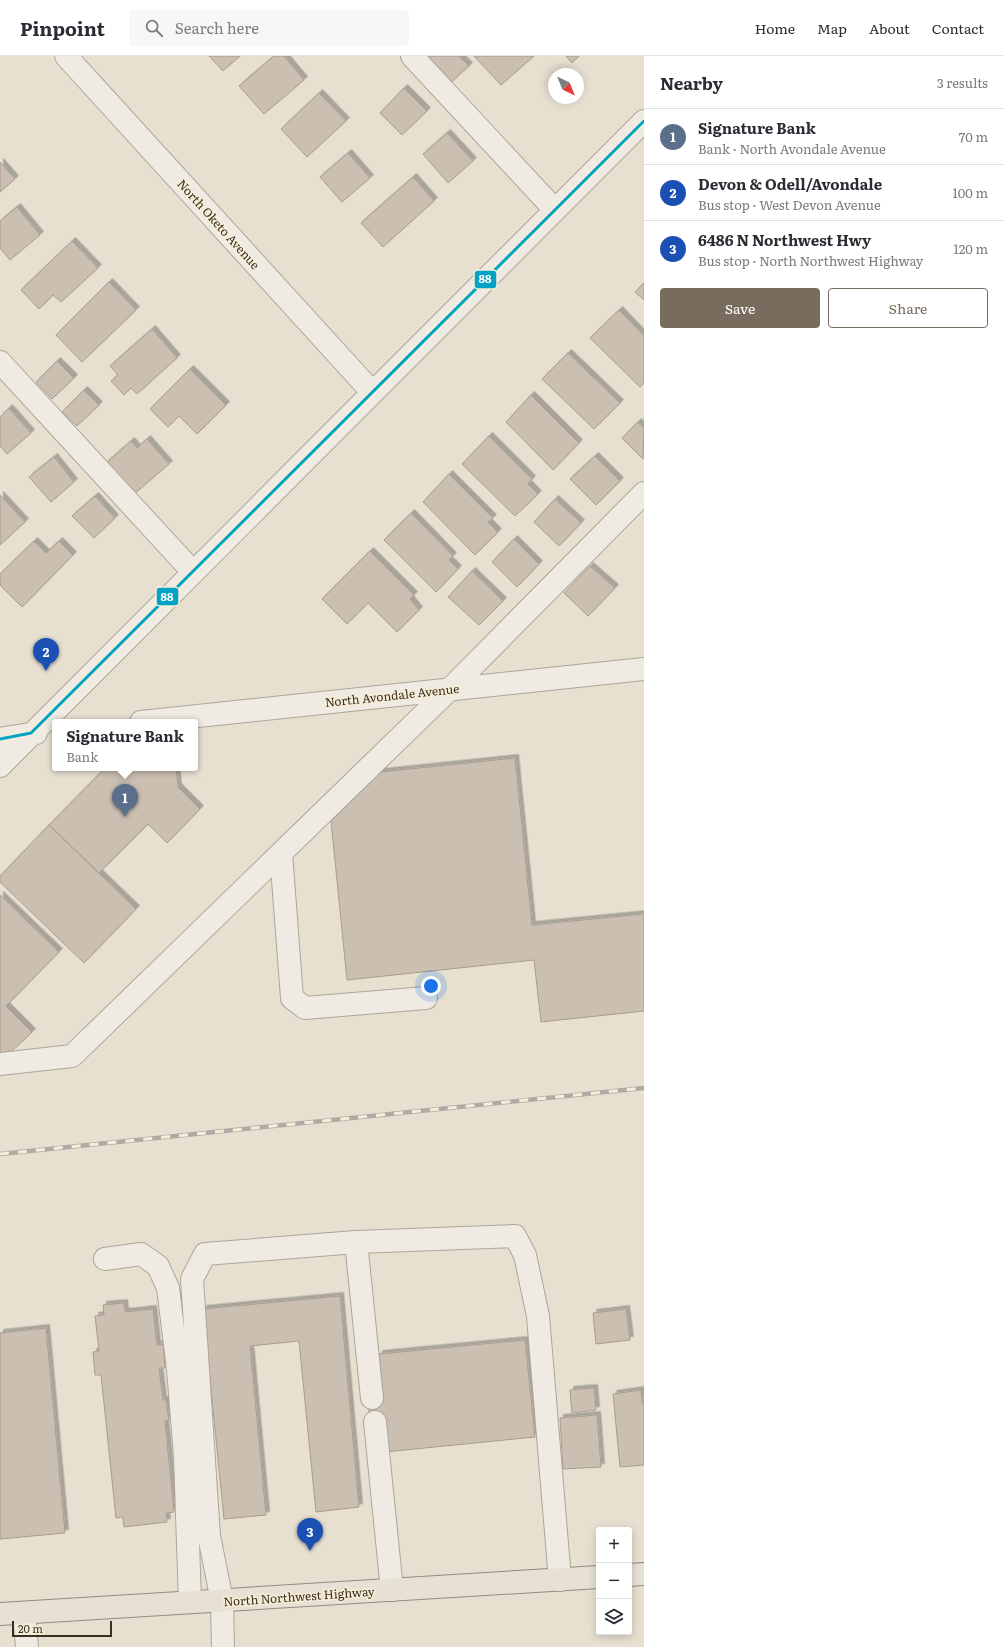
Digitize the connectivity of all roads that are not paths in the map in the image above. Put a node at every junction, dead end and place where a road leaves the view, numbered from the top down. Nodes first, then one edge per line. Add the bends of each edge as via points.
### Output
1 (66, 56) edge
2 (412, 56) edge
3 (644, 121) edge
4 (555, 210) junction
5 (0, 362) edge
6 (372, 392) junction
7 (644, 493) edge
8 (193, 572) junction
9 (644, 669) edge
10 (450, 690) junction
11 (170, 719) edge
12 (52, 731) edge
13 (32, 733) junction
14 (0, 739) edge
15 (0, 766) edge
16 (281, 854) junction
17 (426, 998) dead end
18 (0, 1064) edge
19 (356, 1242) junction
20 (105, 1259) dead end
21 (372, 1398) dead end
22 (374, 1422) dead end
23 (644, 1574) edge
24 (632, 1575) edge
25 (596, 1577) edge
26 (560, 1580) junction
27 (392, 1590) junction
28 (222, 1600) junction
29 (190, 1602) junction
30 (24, 1613) junction
31 (0, 1614) edge
32 (27, 1647) edge
33 (223, 1647) edge

1 - 6 street, North Oketo Avenue
2 - 4 street
3 - 4 street
4 - 6 street
5 - 8 street
6 - 8 street
7 - 10 street
8 - 13 street
9 - 10 street, North Avondale Avenue
10 - 11 street, North Avondale Avenue
10 - 16 street
12 - 13 street
13 - 14 street
13 - 15 street
16 - 17 street via 292,998 305,1008
16 - 18 street via 72,1056
19 - 21 street
19 - 26 street via 515,1236 526,1255 538,1316
19 - 28 street via 205,1254 192,1279 209,1536
20 - 29 street via 141,1254 158,1266 168,1288 185,1456
22 - 27 street
23 - 24 main road
25 - 26 main road, North Northwest Highway
26 - 27 main road, North Northwest Highway
27 - 28 main road, North Northwest Highway
28 - 29 main road, North Northwest Highway
28 - 33 street
29 - 30 main road, North Northwest Highway
30 - 31 main road, North Northwest Highway
30 - 32 street

